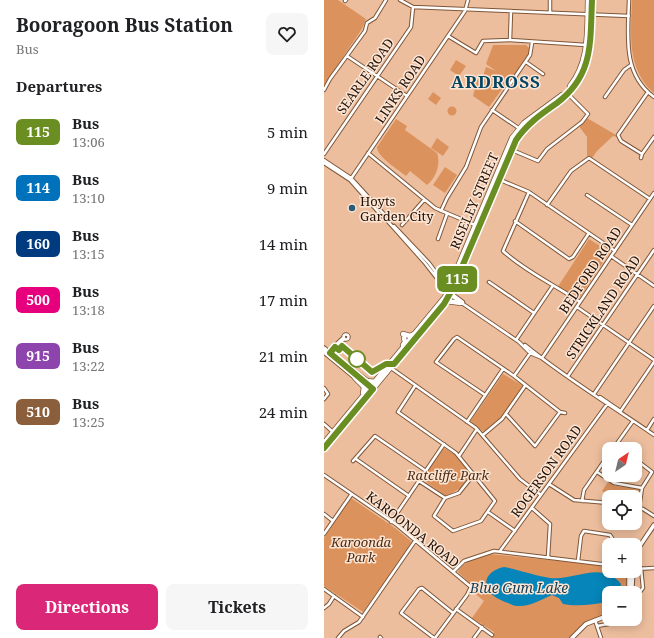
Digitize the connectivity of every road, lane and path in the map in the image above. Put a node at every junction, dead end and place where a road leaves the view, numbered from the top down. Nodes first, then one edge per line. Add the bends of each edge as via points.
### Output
1 (386, 0) edge
2 (400, 0) edge
3 (468, 0) edge
4 (550, 0) edge
5 (588, 0) edge
6 (592, 0) edge
7 (629, 0) edge
8 (413, 7) junction
9 (467, 9) junction
10 (511, 11) junction
11 (550, 12) junction
12 (589, 14) junction
13 (629, 16) junction
14 (448, 36) junction
15 (510, 40) junction
16 (532, 43) junction
17 (586, 45) junction
18 (347, 56) junction
19 (526, 62) junction
20 (631, 66) junction
21 (543, 74) dead end
22 (378, 76) junction
23 (324, 90) edge
24 (648, 92) junction
25 (567, 95) junction
26 (407, 96) junction
27 (605, 97) dead end
28 (654, 97) edge
29 (492, 110) junction
30 (520, 130) junction
31 (654, 137) edge
32 (510, 149) junction
33 (368, 153) junction
34 (324, 154) edge
35 (642, 154) junction
36 (642, 158) dead end
37 (324, 161) edge
38 (350, 179) junction
39 (498, 179) junction
40 (529, 192) junction
41 (654, 193) edge
42 (587, 194) dead end
43 (650, 199) junction
44 (424, 200) junction
45 (547, 205) junction
46 (441, 211) junction
47 (447, 214) junction
48 (383, 215) junction
49 (515, 221) junction
50 (402, 225) dead end
51 (632, 225) junction
52 (476, 226) junction
53 (589, 234) junction
54 (438, 239) dead end
55 (654, 250) edge
56 (615, 251) junction
57 (611, 256) junction
58 (436, 273) junction
59 (637, 274) junction
60 (453, 280) junction
61 (489, 282) dead end
62 (654, 286) edge
63 (552, 287) junction
64 (449, 293) junction
65 (446, 301) junction
66 (580, 302) junction
67 (462, 304) junction
68 (654, 306) edge
69 (577, 307) junction
70 (534, 313) junction
71 (603, 325) junction
72 (414, 334) junction
73 (344, 338) dead end
74 (516, 340) junction
75 (629, 343) junction
76 (324, 348) edge
77 (401, 351) junction
78 (531, 352) junction
79 (327, 353) edge
80 (542, 358) junction
81 (654, 361) edge
82 (348, 367) junction
83 (391, 368) junction
84 (503, 369) junction
85 (514, 376) junction
86 (568, 376) junction
87 (355, 378) junction
88 (375, 382) junction
89 (414, 386) junction
90 (525, 386) junction
91 (324, 388) edge
92 (371, 389) junction
93 (594, 394) junction
94 (485, 395) junction
95 (324, 399) edge
96 (607, 404) junction
97 (354, 406) junction
98 (560, 412) junction
99 (620, 412) junction
100 (565, 413) dead end
101 (506, 414) junction
102 (654, 418) edge
103 (633, 421) junction
104 (467, 422) junction
105 (324, 424) edge
106 (477, 429) junction
107 (647, 430) junction
108 (334, 433) junction
109 (483, 435) junction
110 (654, 435) edge
111 (618, 442) edge
112 (324, 443) edge
113 (444, 444) junction
114 (535, 446) junction
115 (324, 448) edge
116 (536, 450) dead end
117 (459, 456) junction
118 (602, 464) edge
119 (642, 464) edge
120 (426, 471) junction
121 (597, 472) junction
122 (474, 474) junction
123 (653, 474) edge
124 (324, 475) edge
125 (419, 481) junction
126 (549, 484) junction
127 (642, 488) joint
128 (351, 494) junction
129 (541, 495) junction
130 (409, 496) junction
131 (445, 498) junction
132 (582, 501) junction
133 (602, 502) edge
134 (532, 508) junction
135 (642, 510) edge
136 (488, 512) junction
137 (324, 514) edge
138 (654, 516) edge
139 (333, 521) junction
140 (391, 522) junction
141 (654, 525) edge
142 (515, 531) junction
143 (324, 534) edge
144 (612, 538) edge
145 (415, 541) junction
146 (642, 543) edge
147 (500, 551) junction
148 (548, 557) junction
149 (578, 561) junction
150 (602, 563) edge
151 (642, 568) edge
152 (654, 568) edge
153 (453, 572) junction
154 (642, 578) edge
155 (324, 589) edge
156 (642, 589) edge
157 (334, 596) junction
158 (324, 608) edge
159 (456, 609) junction
160 (453, 613) junction
161 (363, 616) junction
162 (602, 620) edge
163 (596, 623) junction
164 (602, 623) edge
165 (482, 627) junction
166 (492, 634) dead end
167 (338, 638) edge
168 (435, 638) edge
169 (474, 638) edge
170 (573, 638) edge
171 (601, 638) edge

1 - 18 street via 374,18 367,23 365,31
2 - 8 street
3 - 9 street
4 - 11 street
5 - 12 highway, RISELEY STREET
6 - 12 highway, RISELEY STREET
7 - 13 street
8 - 9 street
8 - 22 street, SEARLE ROAD via 411,27
9 - 10 street
9 - 14 street, LINKS ROAD
10 - 11 street
10 - 15 street
11 - 12 street
12 - 13 street
12 - 17 highway, RISELEY STREET
12 - 25 highway, RISELEY STREET via 590,42 586,66
13 - 20 street via 627,46
14 - 15 street via 476,53 483,41
14 - 26 street, LINKS ROAD
15 - 16 street
16 - 17 street
16 - 19 street via 531,54
17 - 25 highway, RISELEY STREET via 582,67
18 - 22 street
18 - 23 street
19 - 21 street
19 - 29 street
20 - 24 street via 639,82
20 - 27 street via 624,70
22 - 26 street
22 - 34 street, SEARLE ROAD
24 - 28 street
24 - 35 street via 618,135 621,140
25 - 30 highway, RISELEY STREET
25 - 32 street via 588,114 582,122 547,149 538,161
26 - 33 street, LINKS ROAD
29 - 30 street
29 - 46 street via 480,130 466,167
30 - 32 highway, RISELEY STREET
31 - 35 street
32 - 39 highway, RISELEY STREET
33 - 38 street, LINKS ROAD
33 - 44 street
35 - 36 street
37 - 38 street
38 - 48 street
39 - 40 street
39 - 52 highway, RISELEY STREET
39 - 64 highway, RISELEY STREET
40 - 45 street
40 - 49 street
41 - 43 street, BEDFORD ROAD
42 - 51 street
43 - 45 street via 589,158 570,172
43 - 51 street, BEDFORD ROAD
44 - 46 street
44 - 50 street
45 - 53 street
46 - 47 street
47 - 52 street
47 - 54 street
48 - 58 street
48 - 64 street
49 - 53 street via 570,259
49 - 63 street via 503,251
51 - 56 street, BEDFORD ROAD
52 - 60 highway, RISELEY STREET
53 - 56 street
55 - 59 street, STRICKLAND ROAD
56 - 57 street, BEDFORD ROAD
57 - 59 street
57 - 66 street, BEDFORD ROAD
58 - 60 highway via 448,282
58 - 64 street
59 - 62 street
59 - 71 street, STRICKLAND ROAD
60 - 64 highway, RISELEY STREET
61 - 70 street
63 - 66 street via 566,292
63 - 70 street
64 - 65 highway, RISELEY STREET
64 - 67 street
64 - 72 highway, RISELEY STREET
65 - 67 highway
65 - 83 highway, RISELEY STREET
66 - 69 street, BEDFORD ROAD
67 - 74 street
68 - 75 street
69 - 71 street
69 - 80 street, BEDFORD ROAD
70 - 74 street
71 - 75 street
71 - 86 street, STRICKLAND ROAD
72 - 77 highway, RISELEY STREET
72 - 77 highway via 403,336 405,342
73 - 79 street
74 - 78 street
75 - 81 street
75 - 93 street
76 - 79 main road
77 - 88 highway, RISELEY STREET
78 - 80 street
78 - 85 street
79 - 82 main road
79 - 87 main road
80 - 86 street
81 - 99 street
82 - 88 highway via 367,381
82 - 92 main road
83 - 89 street
83 - 92 highway, RISELEY STREET
84 - 85 street
84 - 94 street
84 - 94 street via 457,337 437,360 436,362
85 - 90 street
86 - 93 street
87 - 92 main road
87 - 97 highway via 364,387 364,392
88 - 92 highway, RISELEY STREET
89 - 104 street
89 - 113 street via 397,413
90 - 98 street
90 - 101 street
91 - 95 street via 328,394
92 - 97 highway, RISELEY STREET
92 - 108 highway, RISELEY STREET
93 - 96 street
94 - 104 street
96 - 99 street via 616,407
96 - 126 street, ROGERSON ROAD
97 - 108 highway, RISELEY STREET
98 - 100 street
98 - 114 street
99 - 103 street
101 - 109 street
101 - 114 street
102 - 107 street
103 - 107 street
103 - 111 street
104 - 106 street
105 - 108 street
106 - 109 street
106 - 117 street
107 - 110 street
108 - 112 highway, RISELEY STREET
108 - 115 highway, RISELEY STREET
109 - 129 street via 520,479
113 - 117 street
113 - 120 street
114 - 116 street
117 - 122 street
118 - 121 street
119 - 123 street
120 - 125 street
120 - 130 street via 375,435 355,460
121 - 127 street via 614,483
121 - 132 street via 584,490
122 - 131 street via 459,493
122 - 136 street via 495,499
123 - 127 street
124 - 128 street, KAROONDA ROAD
125 - 130 street
125 - 131 street
126 - 129 street, ROGERSON ROAD
126 - 132 street via 571,499
128 - 139 street
128 - 140 street, KAROONDA ROAD
129 - 134 street, ROGERSON ROAD
130 - 140 street
131 - 136 street via 432,516 453,531 478,522
132 - 133 street
134 - 142 street, ROGERSON ROAD
134 - 148 street via 550,524
135 - 138 street
136 - 142 street
137 - 139 street
139 - 143 street
140 - 145 street, KAROONDA ROAD
141 - 146 main road
142 - 147 street, ROGERSON ROAD
144 - 149 street via 610,535 584,532 581,536
145 - 153 street, KAROONDA ROAD
145 - 161 street
147 - 148 street
147 - 153 street via 491,551 468,559
148 - 149 street
149 - 150 street
151 - 152 street
153 - 159 street, KAROONDA ROAD via 470,586 470,591
154 - 156 street
155 - 157 street
157 - 158 street
157 - 161 street
159 - 160 street
159 - 165 street
160 - 168 street
160 - 168 street via 422,588 400,614
161 - 167 street
162 - 163 main road
163 - 164 street
163 - 170 main road via 582,627
163 - 171 street
165 - 166 street
165 - 169 street

